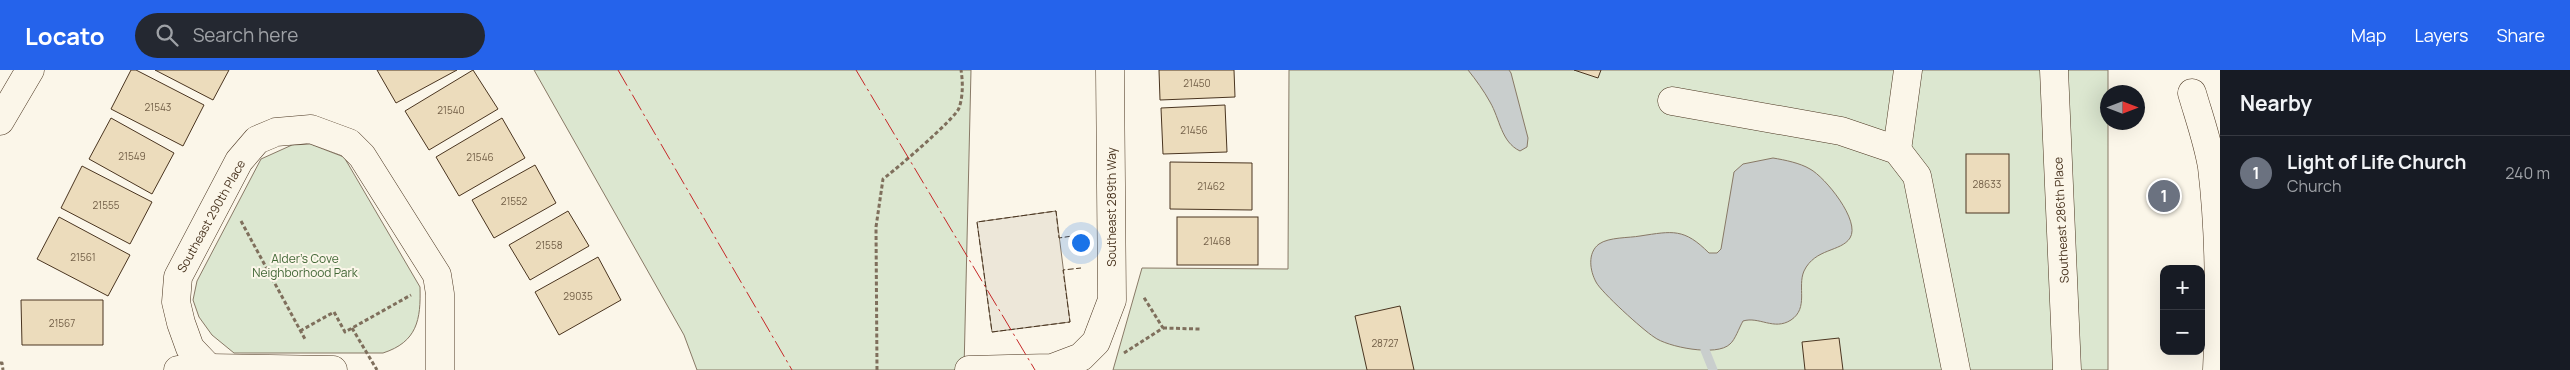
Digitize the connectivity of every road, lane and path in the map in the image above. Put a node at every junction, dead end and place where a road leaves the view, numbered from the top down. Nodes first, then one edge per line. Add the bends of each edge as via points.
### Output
1 (30, 70) edge
2 (961, 70) edge
3 (1110, 70) edge
4 (1908, 70) edge
5 (2054, 70) edge
6 (2192, 93) dead end
7 (1672, 101) dead end
8 (0, 121) edge
9 (1898, 150) junction
10 (224, 190) junction
11 (438, 280) junction
12 (2220, 294) edge
13 (352, 328) junction
14 (1163, 328) dead end
15 (1200, 329) dead end
16 (300, 331) junction
17 (0, 363) edge
18 (209, 368) junction
19 (3, 370) edge
20 (178, 370) edge
21 (321, 370) edge
22 (333, 370) edge
23 (377, 370) edge
24 (440, 370) edge
25 (877, 370) edge
26 (969, 370) edge
27 (1956, 370) edge
28 (2068, 370) edge
29 (2217, 370) edge

1 - 8 street
2 - 25 path via 963,82 959,110 883,179 876,228
3 - 26 street, Southeast 289th Way via 1112,300 1096,342 1081,357 1052,368
4 - 9 street
5 - 28 street, Southeast 286th Place
6 - 12 street via 2212,166 2220,237
7 - 9 street via 1840,131
9 - 27 street via 1917,176
10 - 11 street, Southeast 290th Place via 240,161 257,140 276,132 311,129 332,135 349,143 362,156
10 - 16 path
10 - 18 street, Southeast 290th Place via 178,276 177,285 176,302 190,348
11 - 13 path
11 - 24 street, Southeast 290th Place
12 - 29 street
13 - 16 path via 345,332 334,312
13 - 23 path
14 - 15 path
16 - 21 path
17 - 19 path
18 - 20 street
18 - 21 street
21 - 22 street

